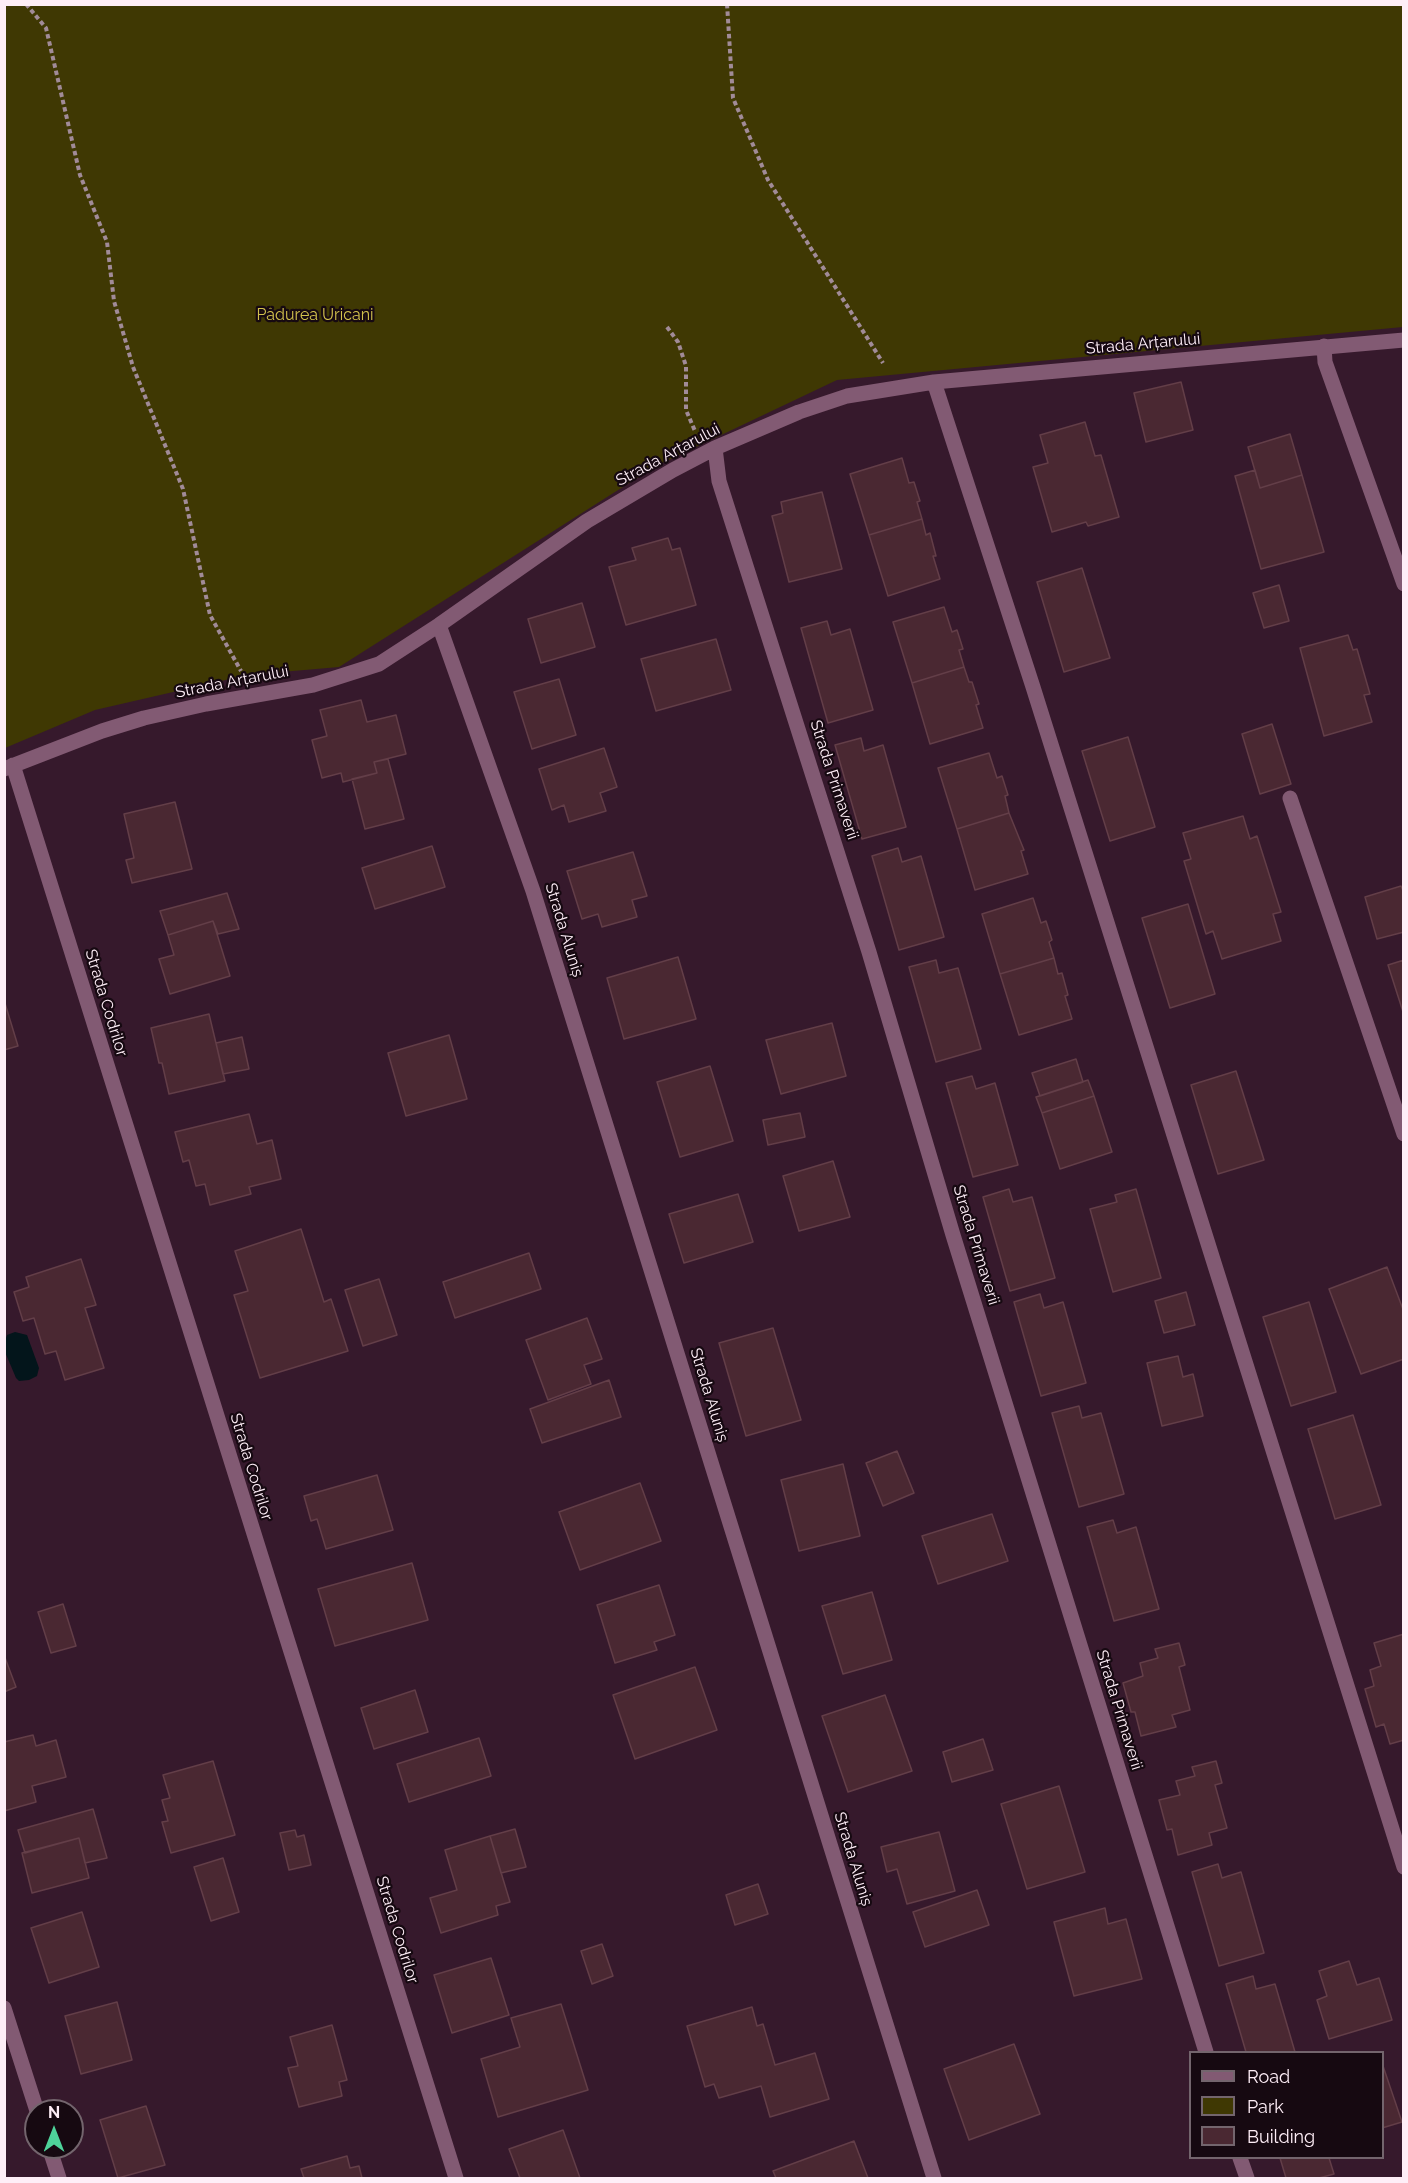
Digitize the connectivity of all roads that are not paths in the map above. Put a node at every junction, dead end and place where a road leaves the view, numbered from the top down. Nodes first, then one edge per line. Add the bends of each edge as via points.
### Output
1 (1404, 340) edge
2 (1324, 346) junction
3 (934, 382) junction
4 (710, 450) junction
5 (1404, 584) edge
6 (439, 625) junction
7 (9, 767) edge
8 (1290, 798) dead end
9 (1404, 1134) edge
10 (1404, 1867) edge
11 (4, 2008) edge
12 (1206, 2051) edge
13 (33, 2099) edge
14 (53, 2159) edge
15 (1241, 2159) edge
16 (59, 2178) edge
17 (456, 2178) edge
18 (934, 2178) edge
19 (1247, 2178) edge

1 - 2 street, Strada Arțarului
2 - 3 street, Strada Arțarului
2 - 5 street via 1325,362
3 - 4 street, Strada Arțarului via 847,396
3 - 10 street
4 - 6 street, Strada Arțarului via 587,521
4 - 12 street, Strada Primaverii via 869,952
6 - 7 street, Strada Arțarului via 379,664 313,685 144,718
6 - 18 street, Strada Aluniș via 533,891
7 - 17 street, Strada Codrilor
8 - 9 street
11 - 13 street
14 - 16 street
15 - 19 street

